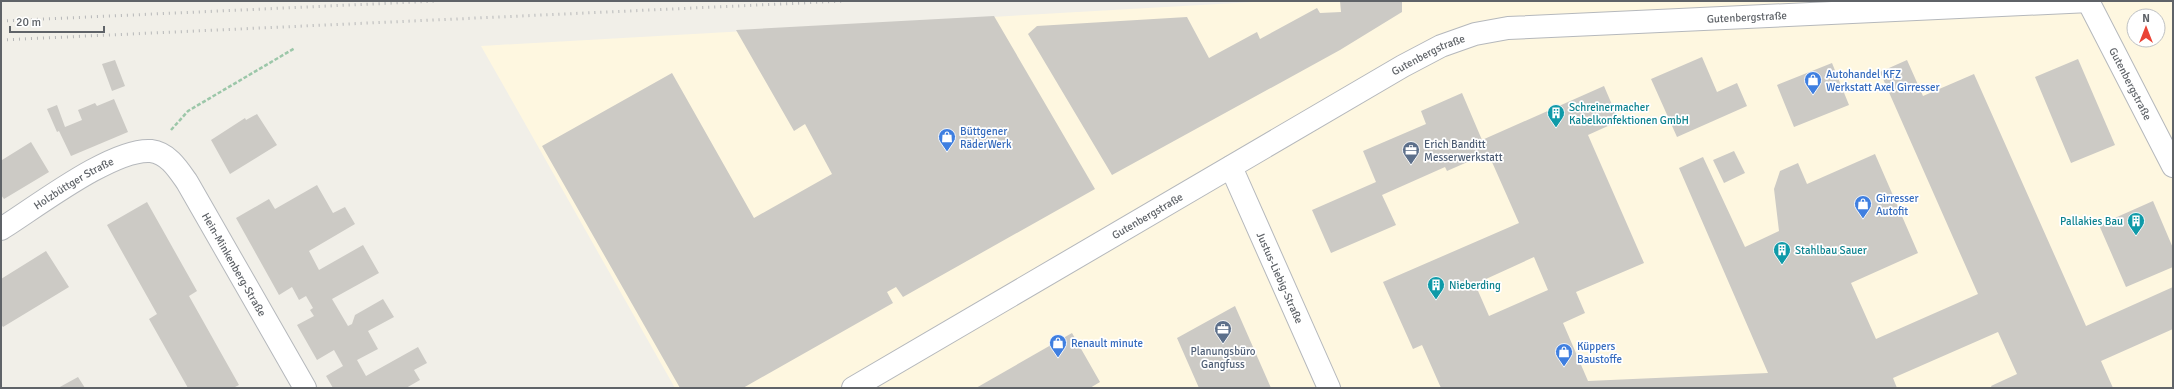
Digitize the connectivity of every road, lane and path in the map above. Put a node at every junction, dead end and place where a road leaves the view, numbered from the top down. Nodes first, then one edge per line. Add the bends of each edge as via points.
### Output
1 (2089, 1) edge
2 (295, 48) dead end
3 (152, 151) junction
4 (2173, 166) edge
5 (1231, 167) junction
6 (1, 229) edge
7 (305, 388) edge
8 (852, 388) edge
9 (1329, 388) edge

1 - 4 street, Gutenbergstraße
1 - 5 street, Gutenbergstraße via 1508,28 1475,34 1440,46 1403,66
2 - 3 path via 188,111
3 - 6 street, Holzbüttger Straße via 127,154 101,165
3 - 7 street, Hein-Minkenberg-Straße via 170,160 187,182
5 - 8 street, Gutenbergstraße
5 - 9 street, Justus-Liebig-Straße

